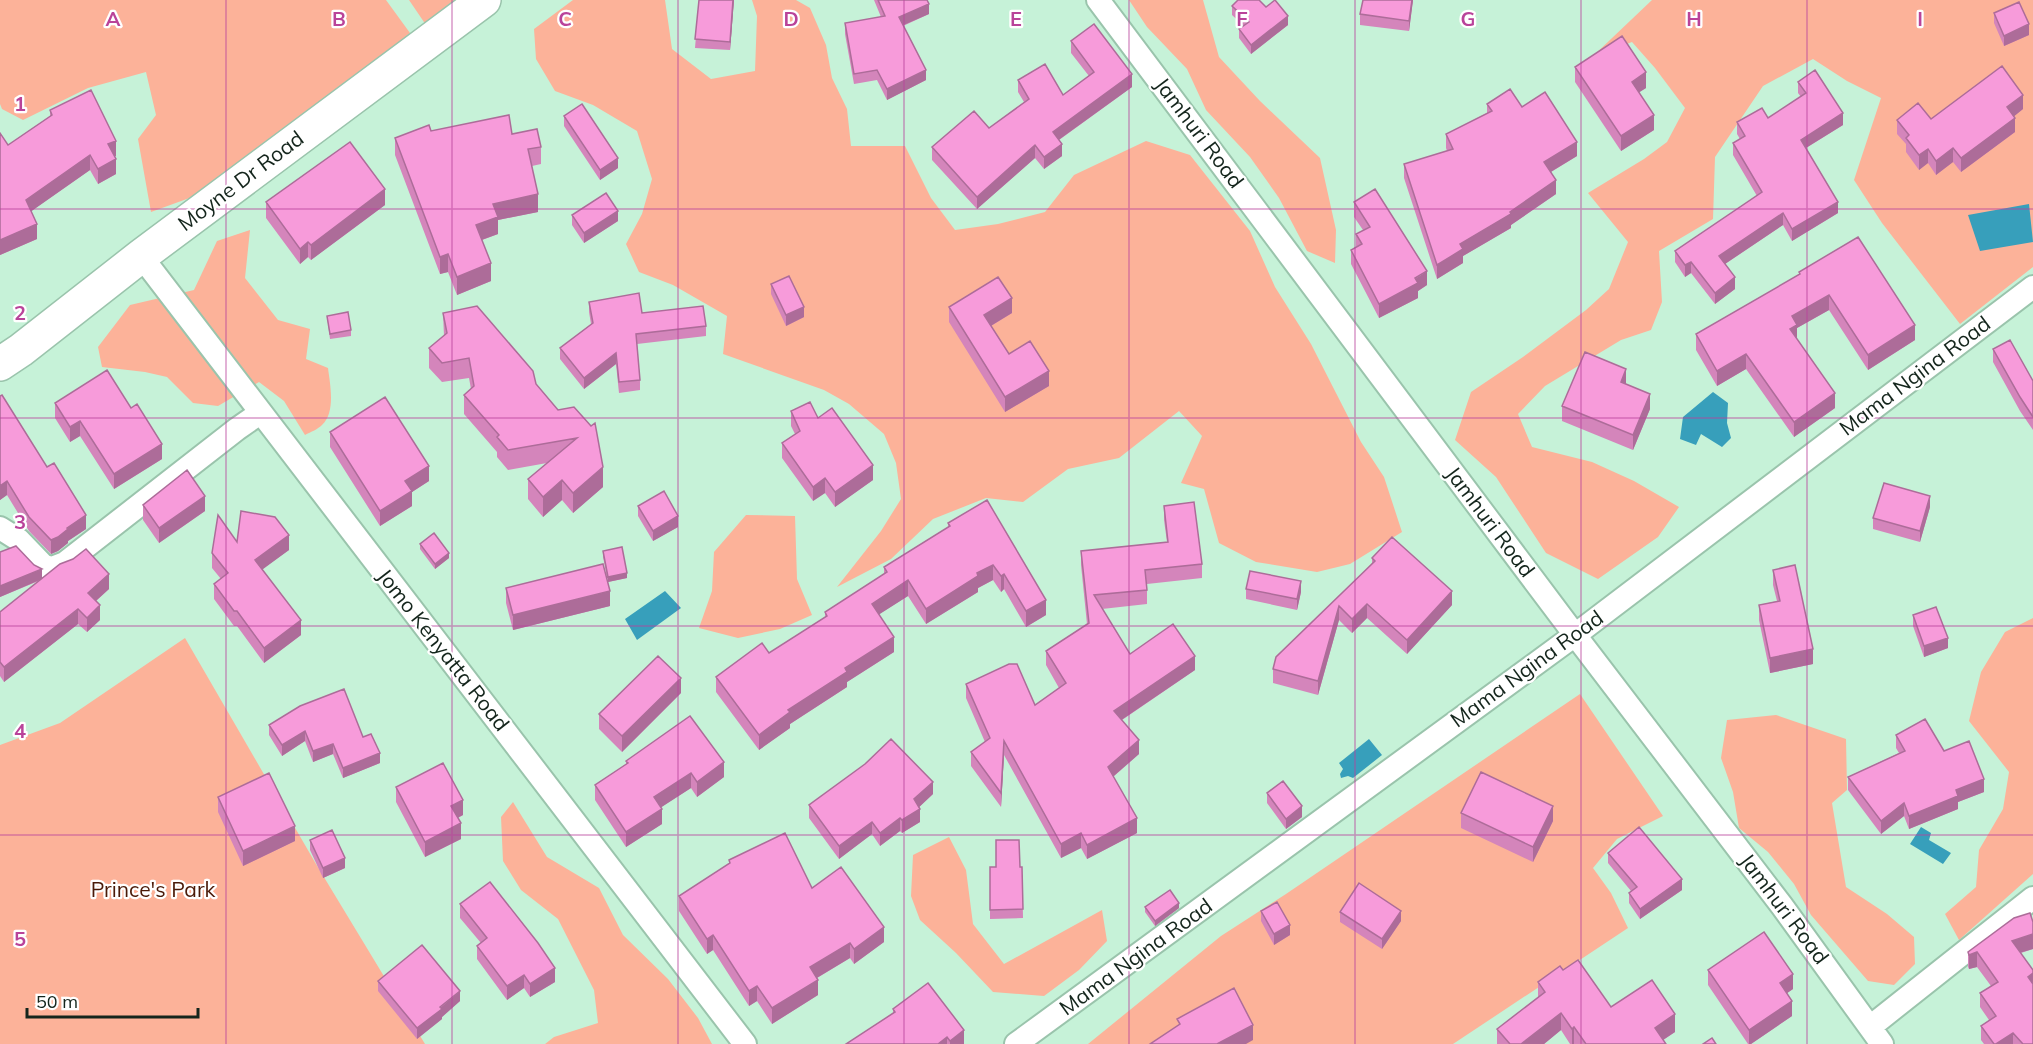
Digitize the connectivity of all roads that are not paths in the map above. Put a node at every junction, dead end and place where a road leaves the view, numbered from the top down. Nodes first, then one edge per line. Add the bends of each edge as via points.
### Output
1 (484, 0) edge
2 (1098, 0) edge
3 (141, 256) junction
4 (2033, 287) edge
5 (0, 364) edge
6 (260, 413) junction
7 (0, 528) edge
8 (1575, 634) junction
9 (2033, 898) edge
10 (1876, 1035) edge
11 (745, 1044) edge
12 (1016, 1044) edge

1 - 3 main road, Moyne Dr Road
2 - 8 street, Jamhuri Road
3 - 5 main road, Moyne Dr Road
3 - 6 street, Jomo Kenyatta Road
4 - 8 street, Mama Ngina Road
6 - 7 street via 65,563 52,568 44,566 19,540
6 - 11 street, Jomo Kenyatta Road
8 - 10 street, Jamhuri Road
8 - 12 street, Mama Ngina Road
9 - 10 street

